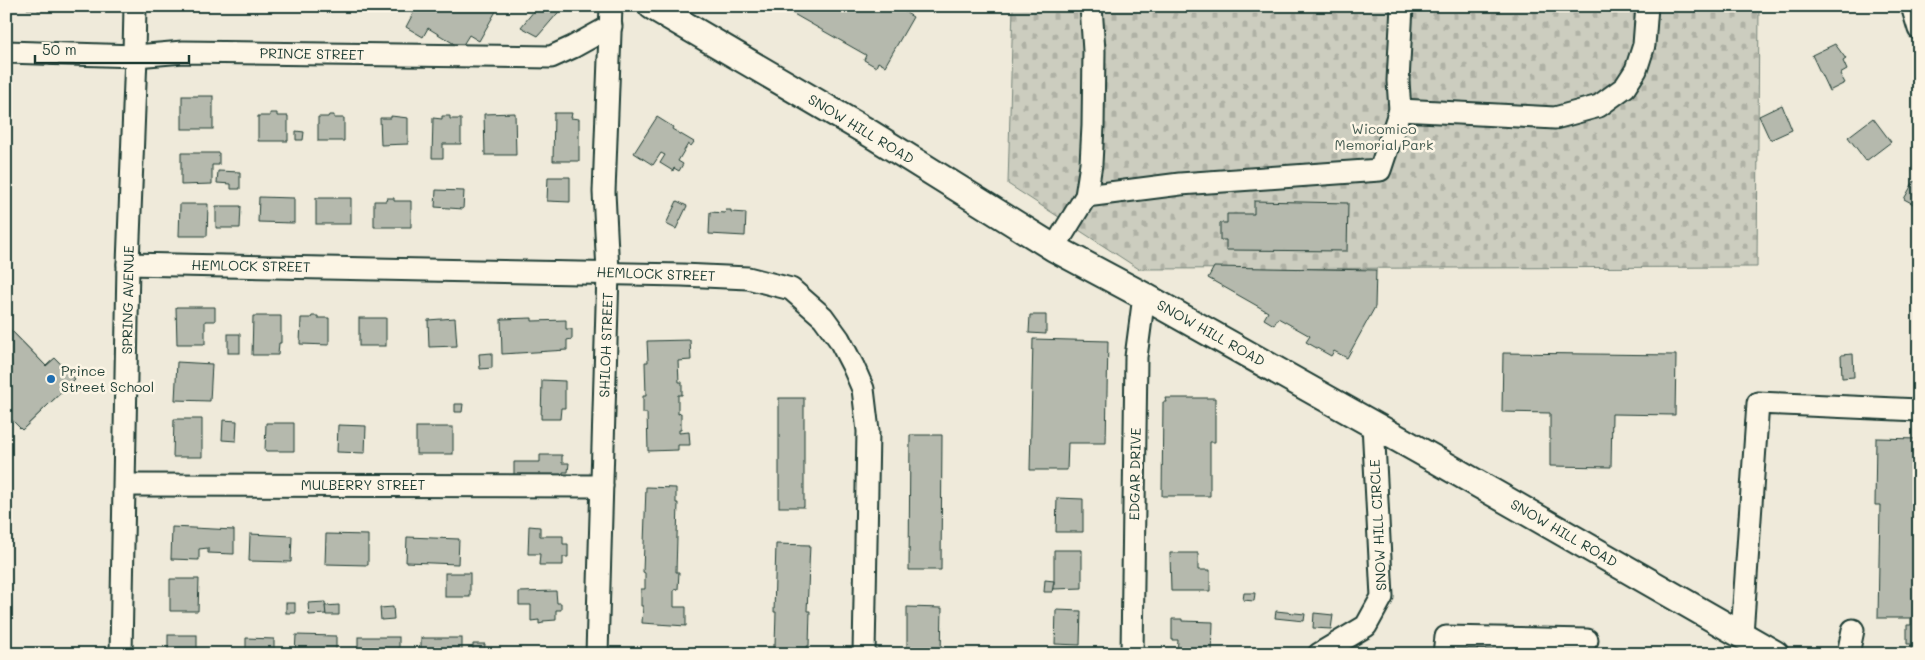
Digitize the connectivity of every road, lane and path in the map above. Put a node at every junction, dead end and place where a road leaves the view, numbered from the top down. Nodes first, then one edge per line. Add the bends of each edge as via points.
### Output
1 (135, 6) edge
2 (652, 6) edge
3 (1091, 6) edge
4 (1402, 6) edge
5 (1647, 6) edge
6 (1912, 6) edge
7 (611, 16) edge
8 (1919, 29) edge
9 (6, 52) edge
10 (136, 56) junction
11 (1400, 110) junction
12 (1086, 196) junction
13 (1054, 248) junction
14 (128, 264) junction
15 (608, 272) junction
16 (1144, 296) junction
17 (1919, 410) edge
18 (1373, 424) junction
19 (125, 485) junction
20 (602, 486) junction
21 (1853, 630) dead end
22 (1742, 634) junction
23 (1587, 640) dead end
24 (121, 654) edge
25 (597, 654) edge
26 (864, 654) edge
27 (1132, 654) edge
28 (1319, 654) edge
29 (1444, 654) edge
30 (1775, 654) edge
31 (1848, 654) edge

1 - 10 street, SPRING AVENUE
2 - 13 main road, SNOW HILL ROAD via 871,134
3 - 12 street via 1094,126
4 - 11 street via 1398,81
5 - 11 street via 1644,45 1636,70 1625,87 1599,106 1555,118
6 - 8 street
7 - 10 street, PRINCE STREET via 573,47 551,57 183,52
7 - 15 street, SHILOH STREET via 604,192
9 - 10 street, PRINCE STREET
10 - 14 street, SPRING AVENUE
11 - 12 street via 1380,170 1180,184
12 - 13 street
13 - 16 main road, SNOW HILL ROAD
14 - 15 street, HEMLOCK STREET
14 - 19 street, SPRING AVENUE
15 - 20 street, SHILOH STREET
15 - 26 street, HEMLOCK STREET via 748,278 791,289 823,317 840,339 863,389 868,431
16 - 18 main road, SNOW HILL ROAD
16 - 27 street, EDGAR DRIVE via 1136,357
17 - 22 street via 1758,403
18 - 22 main road, SNOW HILL ROAD
18 - 28 street, SNOW HILL CIRCLE via 1382,597 1366,626
19 - 20 street, MULBERRY STREET
19 - 24 street, SPRING AVENUE
20 - 25 street, SHILOH STREET
21 - 31 street
22 - 30 main road, SNOW HILL ROAD
23 - 29 street via 1446,637

